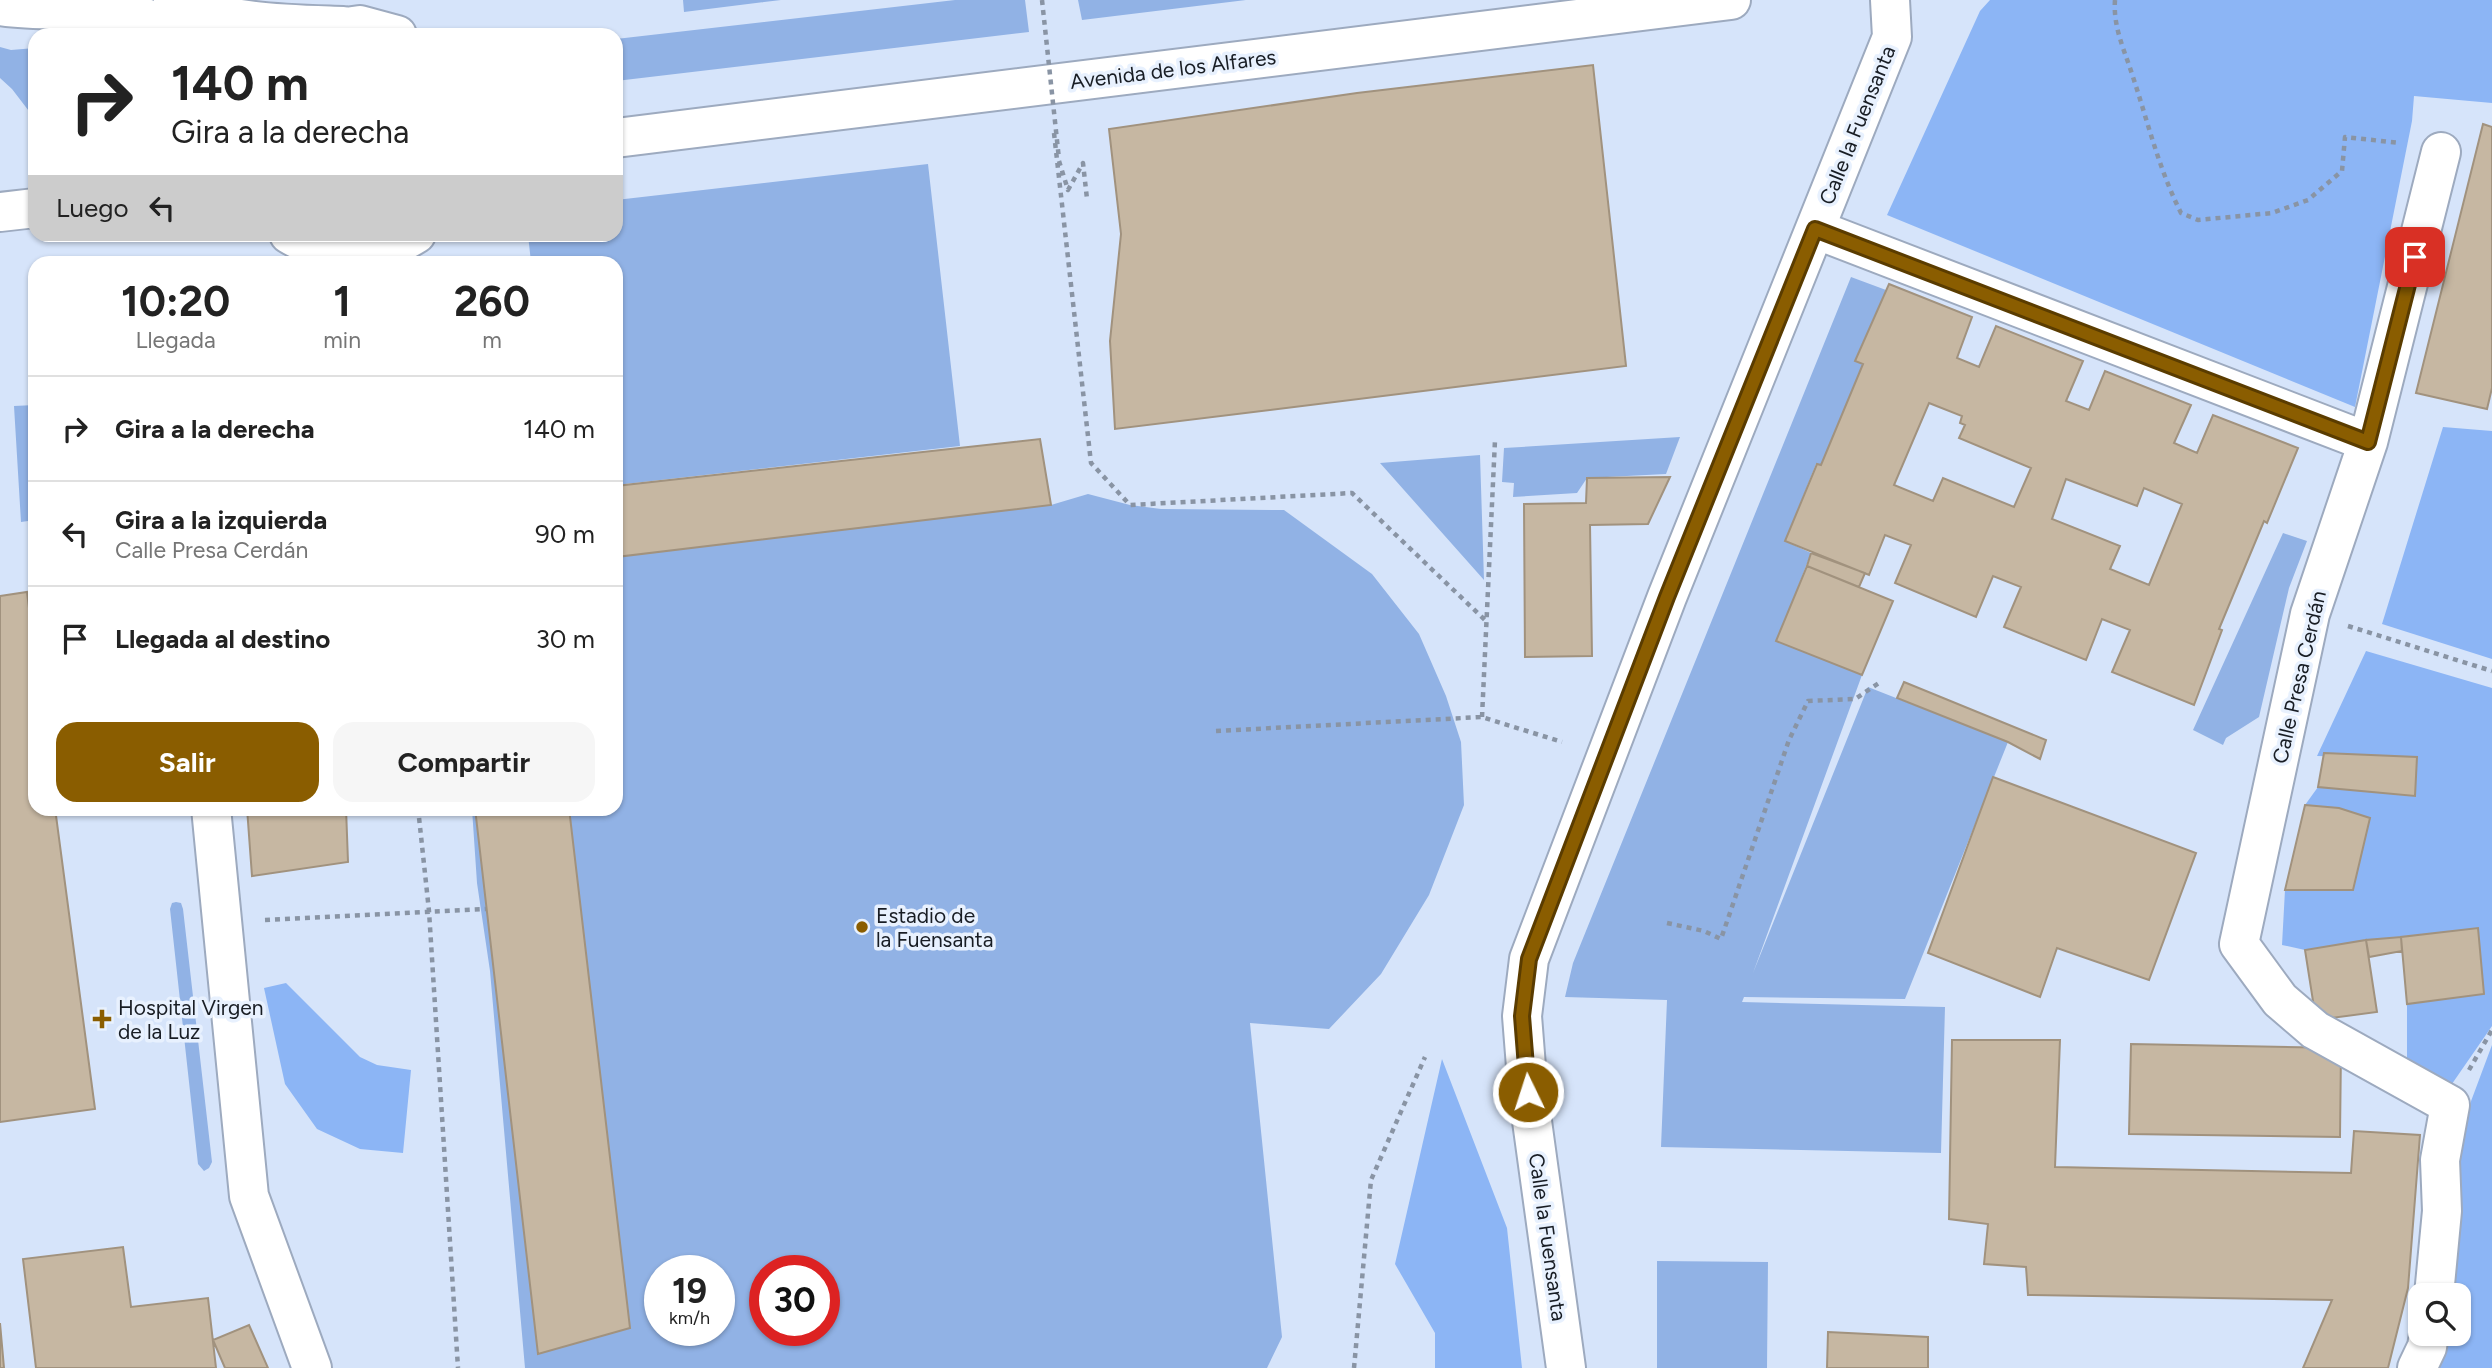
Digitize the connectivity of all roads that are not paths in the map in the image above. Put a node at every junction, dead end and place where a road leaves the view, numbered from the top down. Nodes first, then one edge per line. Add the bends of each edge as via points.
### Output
1 (1731, 0) edge
2 (1890, 0) edge
3 (0, 6) edge
4 (147, 6) edge
5 (344, 26) junction
6 (173, 28) edge
7 (336, 28) edge
8 (376, 28) edge
9 (623, 137) edge
10 (2441, 152) road end
11 (28, 209) edge
12 (0, 212) edge
13 (1815, 229) junction
14 (306, 242) edge
15 (401, 242) edge
16 (346, 256) edge
17 (360, 256) edge
18 (2368, 442) junction
19 (212, 816) edge
20 (2435, 1283) edge
21 (2427, 1346) edge
22 (312, 1368) edge
23 (1566, 1368) edge
24 (2417, 1368) edge

1 - 9 street, Avenida de los Alfares
2 - 13 street, Calle la Fuensanta via 1892,37
3 - 4 street via 134,13
4 - 5 street
4 - 6 street
5 - 7 street
5 - 8 street
10 - 18 street, Calle Presa Cerdán
11 - 12 street
13 - 18 street
13 - 23 street, Calle la Fuensanta via 1667,597 1529,959 1522,1016 1528,1092
14 - 16 street
15 - 17 street
18 - 20 street, Calle Presa Cerdán via 2310,614 2239,944 2280,1000 2315,1030 2450,1105 2440,1160 2442,1211
19 - 22 street via 249,1196
21 - 24 street

